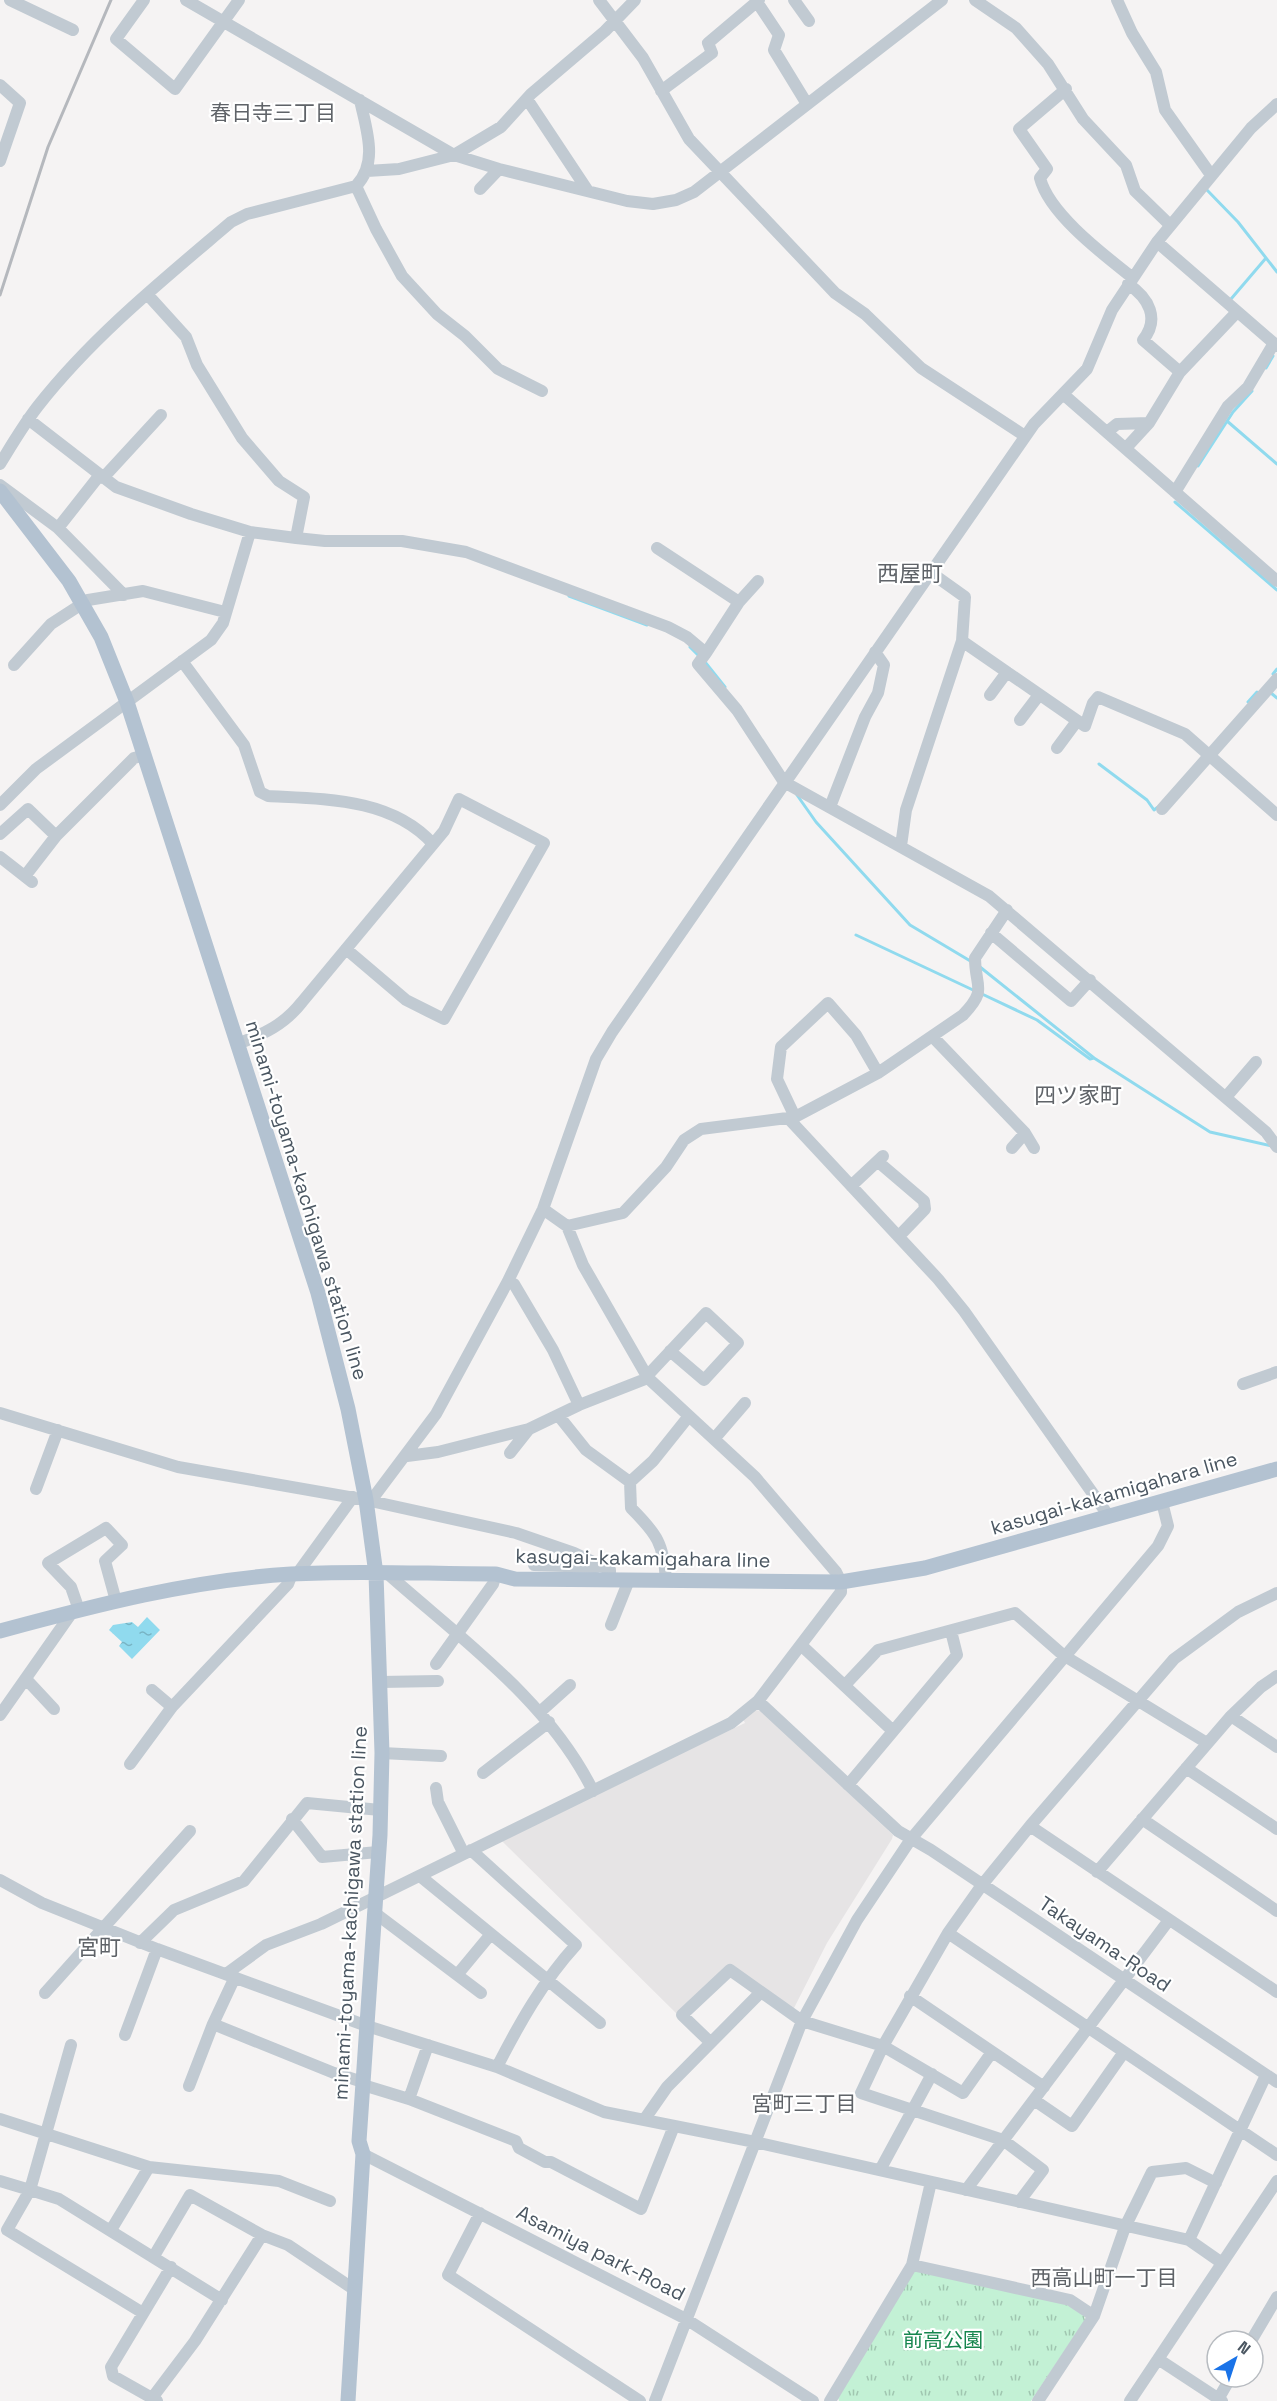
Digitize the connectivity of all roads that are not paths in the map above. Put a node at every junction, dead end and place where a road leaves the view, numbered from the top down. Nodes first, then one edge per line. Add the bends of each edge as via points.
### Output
1 (10, 0) edge
2 (144, 0) edge
3 (186, 0) edge
4 (239, 0) edge
5 (599, 0) edge
6 (634, 0) edge
7 (794, 0) edge
8 (942, 0) edge
9 (975, 0) edge
10 (1117, 0) edge
11 (758, 1) edge
12 (616, 20) junction
13 (224, 21) junction
14 (809, 21) dead end
15 (73, 30) dead end
16 (0, 85) edge
17 (1066, 89) junction
18 (662, 91) junction
19 (527, 99) junction
20 (360, 100) junction
21 (807, 104) junction
22 (1277, 104) edge
23 (454, 155) junction
24 (0, 162) edge
25 (499, 170) junction
26 (367, 171) junction
27 (719, 172) junction
28 (1211, 175) junction
29 (356, 186) junction
30 (480, 189) dead end
31 (588, 191) junction
32 (1170, 225) junction
33 (1157, 242) junction
34 (1130, 281) junction
35 (147, 294) junction
36 (1237, 312) junction
37 (1275, 345) edge
38 (1180, 372) junction
39 (542, 391) dead end
40 (1064, 394) junction
41 (160, 415) dead end
42 (28, 419) junction
43 (1149, 423) junction
44 (1107, 432) junction
45 (1025, 436) junction
46 (1126, 448) junction
47 (0, 464) edge
48 (101, 477) junction
49 (0, 485) edge
50 (0, 491) edge
51 (1175, 492) junction
52 (58, 528) junction
53 (250, 532) junction
54 (296, 538) junction
55 (657, 548) dead end
56 (930, 572) junction
57 (758, 581) dead end
58 (1277, 581) edge
59 (124, 595) junction
60 (81, 602) junction
61 (739, 602) junction
62 (225, 612) junction
63 (962, 641) junction
64 (874, 652) junction
65 (706, 653) junction
66 (182, 661) junction
67 (14, 665) dead end
68 (1007, 672) junction
69 (1275, 687) edge
70 (1039, 694) junction
71 (990, 695) dead end
72 (128, 702) junction
73 (1020, 720) dead end
74 (1077, 721) junction
75 (1057, 748) dead end
76 (145, 755) junction
77 (1210, 756) junction
78 (787, 778) junction
79 (0, 805) edge
80 (830, 807) junction
81 (1162, 809) dead end
82 (1277, 815) edge
83 (0, 834) edge
84 (56, 836) junction
85 (434, 844) junction
86 (901, 846) junction
87 (0, 857) edge
88 (1007, 910) junction
89 (991, 933) junction
90 (346, 949) junction
91 (1090, 980) junction
92 (932, 1036) junction
93 (237, 1044) junction
94 (1256, 1062) dead end
95 (878, 1073) junction
96 (1226, 1097) junction
97 (791, 1118) junction
98 (1025, 1133) junction
99 (1277, 1147) edge
100 (1012, 1148) dead end
101 (1034, 1148) dead end
102 (851, 1186) junction
103 (543, 1209) junction
104 (567, 1226) junction
105 (899, 1236) junction
106 (508, 1281) junction
107 (670, 1351) junction
108 (1277, 1372) edge
109 (648, 1377) junction
110 (1243, 1384) dead end
111 (745, 1403) dead end
112 (579, 1405) junction
113 (0, 1413) edge
114 (558, 1415) junction
115 (689, 1416) junction
116 (529, 1429) junction
117 (58, 1430) junction
118 (714, 1439) junction
119 (510, 1453) dead end
120 (406, 1456) junction
121 (1277, 1469) edge
122 (630, 1482) junction
123 (36, 1490) dead end
124 (363, 1499) junction
125 (1162, 1502) junction
126 (1108, 1515) junction
127 (534, 1565) dead end
128 (295, 1574) junction
129 (382, 1574) junction
130 (496, 1574) junction
131 (606, 1574) junction
132 (629, 1580) junction
133 (666, 1581) junction
134 (842, 1582) junction
135 (1277, 1593) edge
136 (116, 1601) junction
137 (76, 1611) junction
138 (611, 1625) dead end
139 (0, 1631) edge
140 (951, 1631) junction
141 (457, 1636) junction
142 (802, 1646) junction
143 (1063, 1655) junction
144 (436, 1664) dead end
145 (1277, 1676) edge
146 (26, 1679) junction
147 (438, 1681) dead end
148 (381, 1682) junction
149 (570, 1685) dead end
150 (845, 1685) junction
151 (152, 1690) dead end
152 (1137, 1700) junction
153 (758, 1701) junction
154 (172, 1707) junction
155 (54, 1709) dead end
156 (541, 1711) junction
157 (0, 1715) edge
158 (1231, 1716) junction
159 (549, 1722) junction
160 (893, 1731) junction
161 (1207, 1743) junction
162 (1277, 1747) edge
163 (382, 1753) junction
164 (441, 1756) dead end
165 (130, 1764) dead end
166 (1186, 1768) junction
167 (483, 1773) dead end
168 (848, 1785) junction
169 (436, 1788) dead end
170 (593, 1791) junction
171 (380, 1810) junction
172 (292, 1819) junction
173 (1142, 1819) junction
174 (1030, 1826) junction
175 (1277, 1829) edge
176 (190, 1831) dead end
177 (911, 1839) junction
178 (378, 1852) junction
179 (468, 1852) junction
180 (1097, 1872) junction
181 (420, 1876) junction
182 (0, 1880) edge
183 (982, 1885) junction
184 (375, 1896) junction
185 (1277, 1911) edge
186 (375, 1913) junction
187 (1169, 1920) junction
188 (101, 1927) junction
189 (948, 1933) junction
190 (491, 1934) junction
191 (140, 1943) junction
192 (157, 1949) junction
193 (230, 1975) junction
194 (457, 1975) junction
195 (548, 1980) junction
196 (1125, 1981) junction
197 (760, 1992) junction
198 (1277, 1992) edge
199 (45, 1993) dead end
200 (481, 1993) dead end
201 (910, 1996) junction
202 (802, 2021) junction
203 (600, 2023) dead end
204 (213, 2024) junction
205 (367, 2026) junction
206 (1089, 2028) junction
207 (125, 2035) dead end
208 (711, 2042) junction
209 (71, 2045) dead end
210 (428, 2045) junction
211 (883, 2046) junction
212 (992, 2052) junction
213 (1124, 2052) junction
214 (497, 2067) junction
215 (932, 2074) junction
216 (1266, 2075) junction
217 (1277, 2082) edge
218 (363, 2083) junction
219 (189, 2086) dead end
220 (1044, 2087) junction
221 (410, 2099) junction
222 (1034, 2100) junction
223 (912, 2110) junction
224 (0, 2119) edge
225 (644, 2120) junction
226 (674, 2126) junction
227 (1240, 2130) junction
228 (47, 2134) junction
229 (1003, 2140) junction
230 (754, 2142) junction
231 (363, 2154) junction
232 (1277, 2155) edge
233 (149, 2167) junction
234 (880, 2170) junction
235 (0, 2181) edge
236 (1277, 2181) edge
237 (931, 2182) junction
238 (1216, 2182) junction
239 (30, 2190) junction
240 (966, 2190) junction
241 (330, 2201) dead end
242 (1020, 2202) junction
243 (480, 2213) junction
244 (1125, 2227) junction
245 (111, 2230) junction
246 (262, 2235) junction
247 (1189, 2241) junction
248 (154, 2256) junction
249 (1222, 2263) junction
250 (912, 2265) junction
251 (171, 2266) junction
252 (355, 2290) junction
253 (1277, 2297) edge
254 (222, 2300) junction
255 (143, 2313) junction
256 (1094, 2316) junction
257 (686, 2319) junction
258 (1258, 2329) edge
259 (1158, 2359) junction
260 (154, 2400) edge
261 (1219, 2400) edge
262 (348, 2401) edge
263 (640, 2401) edge
264 (656, 2401) edge
265 (813, 2401) edge
266 (830, 2401) edge
267 (1038, 2401) edge
268 (1130, 2401) edge

1 - 15 street
2 - 13 street via 116,39 175,89
3 - 13 street
4 - 13 street
5 - 12 street
6 - 12 street
7 - 14 street
8 - 21 street
9 - 17 street via 1016,28
10 - 28 street via 1156,72 1165,110
11 - 18 street via 708,43 712,53
11 - 21 street via 779,35 774,50
12 - 18 street
12 - 19 street
13 - 20 street
16 - 24 street via 20,103
17 - 32 street via 1083,119 1126,165 1135,191
17 - 34 street via 1019,129 1047,168 1040,178 1043,190 1084,239
18 - 27 street via 689,139
19 - 23 street via 501,127
19 - 31 street
20 - 23 street
20 - 26 street via 371,156
21 - 27 street
22 - 28 street
23 - 25 street
23 - 26 street via 399,169
25 - 30 street
25 - 31 street
26 - 29 street
27 - 31 street via 694,192 653,204
27 - 45 street via 835,293 865,314 921,368
28 - 32 street
29 - 35 street via 247,214 231,222
29 - 39 street via 409,284 498,369
32 - 33 street
33 - 34 street
33 - 36 street
34 - 38 street via 1144,296 1151,319 1152,329 1143,340
34 - 40 street via 1112,310 1087,369
35 - 42 street via 62,378
35 - 54 street via 186,338 197,365 242,438 279,481 304,497
36 - 37 street
36 - 38 street
37 - 51 street via 1248,387 1227,406
38 - 43 street
40 - 44 street
40 - 45 street
41 - 48 street
42 - 47 street
42 - 48 street
43 - 44 street via 1117,424
43 - 46 street
44 - 46 street
45 - 56 street
46 - 51 street
48 - 52 street
48 - 53 street via 136,495
49 - 52 street
50 - 60 main road, minami-toyama-kachigawa station line
51 - 58 street
52 - 59 street
53 - 54 street
53 - 62 street
54 - 65 street via 402,541 466,552 668,627
55 - 61 street
56 - 63 street via 965,597
56 - 64 street
57 - 61 street
59 - 60 street
59 - 62 street via 143,591
60 - 67 street via 51,624
60 - 72 main road, minami-toyama-kachigawa station line
61 - 65 street
62 - 66 street via 219,631
63 - 68 street
63 - 86 street via 906,810
64 - 78 street
64 - 80 street via 884,665 878,693
65 - 78 street via 698,664
66 - 72 street
66 - 85 street via 244,745 260,792 268,796 336,799 380,810 404,820
68 - 70 street
68 - 71 street
69 - 77 street
70 - 73 street
70 - 74 street
72 - 76 main road, minami-toyama-kachigawa station line
72 - 79 street via 36,769
74 - 75 street
74 - 77 street via 1085,726 1098,697 1185,734
76 - 84 street via 134,758
76 - 93 main road, minami-toyama-kachigawa station line
77 - 81 street
77 - 82 street
78 - 80 street
78 - 103 street via 596,1059
80 - 86 street
83 - 84 street via 28,809
84 - 87 street via 28,879
85 - 90 street
85 - 90 street via 459,799 544,843 444,1019 406,1000
86 - 88 street
88 - 89 street
88 - 91 street
89 - 91 street via 1071,1001
89 - 92 street via 975,958 980,992 975,1003
90 - 93 street via 293,1013 266,1034
91 - 96 street
92 - 95 street
92 - 98 street
93 - 124 main road, minami-toyama-kachigawa station line via 318,1293 348,1409
94 - 96 street
95 - 97 street
95 - 97 street via 856,1035 828,1003 781,1047 777,1079
96 - 99 street via 1266,1132
97 - 102 street
97 - 104 street via 701,1129 684,1140 666,1167 623,1213
98 - 100 street
98 - 101 street
102 - 105 street
102 - 105 street via 883,1161 924,1201 925,1209
103 - 104 street
103 - 106 street
104 - 109 street via 583,1265
105 - 126 street via 964,1311
106 - 112 street via 514,1284 553,1350
106 - 120 street via 436,1414
107 - 107 street via 706,1313 738,1343 704,1380
107 - 109 street
108 - 110 street
109 - 112 street
109 - 115 street
111 - 118 street
112 - 114 street
113 - 117 street
114 - 116 street
114 - 122 street via 586,1450
115 - 118 street
115 - 122 street
116 - 119 street
116 - 120 street
117 - 123 street
117 - 124 street via 178,1467
118 - 134 street via 755,1477
120 - 124 street
121 - 125 main road, kasugai-kakamigahara line
122 - 133 street via 631,1508 657,1534 664,1554
124 - 128 street
124 - 129 main road, minami-toyama-kachigawa station line
124 - 131 street via 516,1533 574,1553
125 - 126 main road, kasugai-kakamigahara line
125 - 143 street via 1168,1526 1158,1546
126 - 134 main road, kasugai-kakamigahara line via 925,1568
127 - 131 street
128 - 129 main road, kasugai-kakamigahara line
128 - 136 main road, kasugai-kakamigahara line via 196,1584
128 - 154 street
129 - 130 main road, kasugai-kakamigahara line
129 - 141 street
129 - 148 main road, minami-toyama-kachigawa station line
130 - 131 main road, kasugai-kakamigahara line via 515,1579
130 - 141 street via 494,1584
131 - 132 main road, kasugai-kakamigahara line
132 - 133 main road, kasugai-kakamigahara line
132 - 138 street
133 - 134 main road, kasugai-kakamigahara line
134 - 142 street via 841,1592
135 - 152 street via 1204,1635 1174,1659
136 - 137 main road, kasugai-kakamigahara line
136 - 137 street via 105,1561 122,1545 106,1528 48,1563 71,1587
137 - 139 main road, kasugai-kakamigahara line
137 - 146 street
140 - 143 street via 1015,1613
140 - 150 street via 878,1650
140 - 160 street via 957,1655
141 - 144 street
141 - 156 street
142 - 150 street
142 - 153 street
143 - 152 street
143 - 177 street
145 - 158 street
146 - 155 street
146 - 157 street
147 - 148 street
148 - 163 main road, minami-toyama-kachigawa station line
149 - 156 street
150 - 160 street
151 - 154 street
152 - 161 street
152 - 174 street
153 - 168 street, Takayama-Road
153 - 170 street via 731,1723
154 - 165 street
156 - 159 street
158 - 161 street
158 - 162 street
159 - 167 street
159 - 170 street via 579,1762
160 - 168 street
161 - 166 street
163 - 164 street
163 - 171 main road, minami-toyama-kachigawa station line
166 - 173 street
166 - 175 street
168 - 177 street, Takayama-Road
169 - 179 street via 438,1802
170 - 179 street
171 - 172 street via 307,1803
171 - 178 main road, minami-toyama-kachigawa station line
172 - 178 street via 322,1857
172 - 191 street via 244,1881 174,1910
173 - 180 street
173 - 185 street
174 - 180 street
174 - 183 street
176 - 188 street
177 - 183 street, Takayama-Road
177 - 202 street via 856,1920
178 - 184 main road, minami-toyama-kachigawa station line
179 - 181 street
179 - 195 street via 576,1945
180 - 187 street
181 - 184 street
181 - 190 street
182 - 188 street via 42,1903
183 - 189 street
183 - 196 street, Takayama-Road
184 - 186 main road, minami-toyama-kachigawa station line
184 - 193 street via 321,1924 266,1945
186 - 194 street
186 - 205 main road, minami-toyama-kachigawa station line
187 - 196 street
187 - 198 street
188 - 191 street
188 - 199 street
189 - 201 street
189 - 206 street
190 - 194 street
190 - 195 street
191 - 192 street
192 - 193 street
192 - 207 street
193 - 204 street
193 - 205 street
194 - 200 street
195 - 203 street
195 - 214 street via 521,2020
196 - 206 street
196 - 216 street, Takayama-Road
197 - 202 street
197 - 208 street
197 - 208 street via 730,1970 682,2015
201 - 211 street
201 - 212 street
202 - 211 street
202 - 230 street
204 - 218 street
204 - 219 street
205 - 210 street
205 - 218 main road, minami-toyama-kachigawa station line
206 - 213 street
206 - 220 street
208 - 225 street via 667,2087
209 - 228 street
210 - 214 street
210 - 221 street
211 - 215 street
211 - 223 street via 861,2093
212 - 215 street via 963,2093
212 - 220 street
213 - 222 street via 1072,2126
213 - 227 street
214 - 225 street via 604,2112
215 - 223 street
216 - 217 street, Takayama-Road
216 - 227 street
218 - 221 street
218 - 231 main road, minami-toyama-kachigawa station line via 359,2141
220 - 222 street
221 - 226 street via 516,2141 519,2148 641,2209
222 - 229 street
223 - 229 street
223 - 234 street
224 - 228 street
225 - 226 street
226 - 230 street
227 - 232 street
227 - 238 street
228 - 233 street
228 - 239 street
229 - 240 street
229 - 242 street via 1043,2170
230 - 234 street
230 - 257 street
231 - 243 street, Asamiya park-Road
231 - 252 main road, minami-toyama-kachigawa station line
233 - 241 street via 279,2181
233 - 245 street
234 - 237 street
235 - 239 street
236 - 249 street
237 - 240 street
237 - 250 street
238 - 244 street via 1186,2168 1152,2172
238 - 247 street
239 - 245 street via 59,2199
239 - 255 street via 7,2230
240 - 242 street
242 - 244 street
243 - 257 street, Asamiya park-Road
243 - 263 street via 447,2275
244 - 247 street
244 - 256 street
245 - 248 street
246 - 248 street via 190,2195
246 - 252 street via 288,2245
246 - 254 street
247 - 249 street
248 - 251 street
249 - 259 street
250 - 256 street via 1070,2300
250 - 266 street
251 - 254 street
251 - 255 street
252 - 262 main road, minami-toyama-kachigawa station line
253 - 258 street
254 - 260 street
255 - 260 street via 111,2371
256 - 267 street
257 - 264 street
257 - 265 street, Asamiya park-Road
259 - 261 street
259 - 268 street

